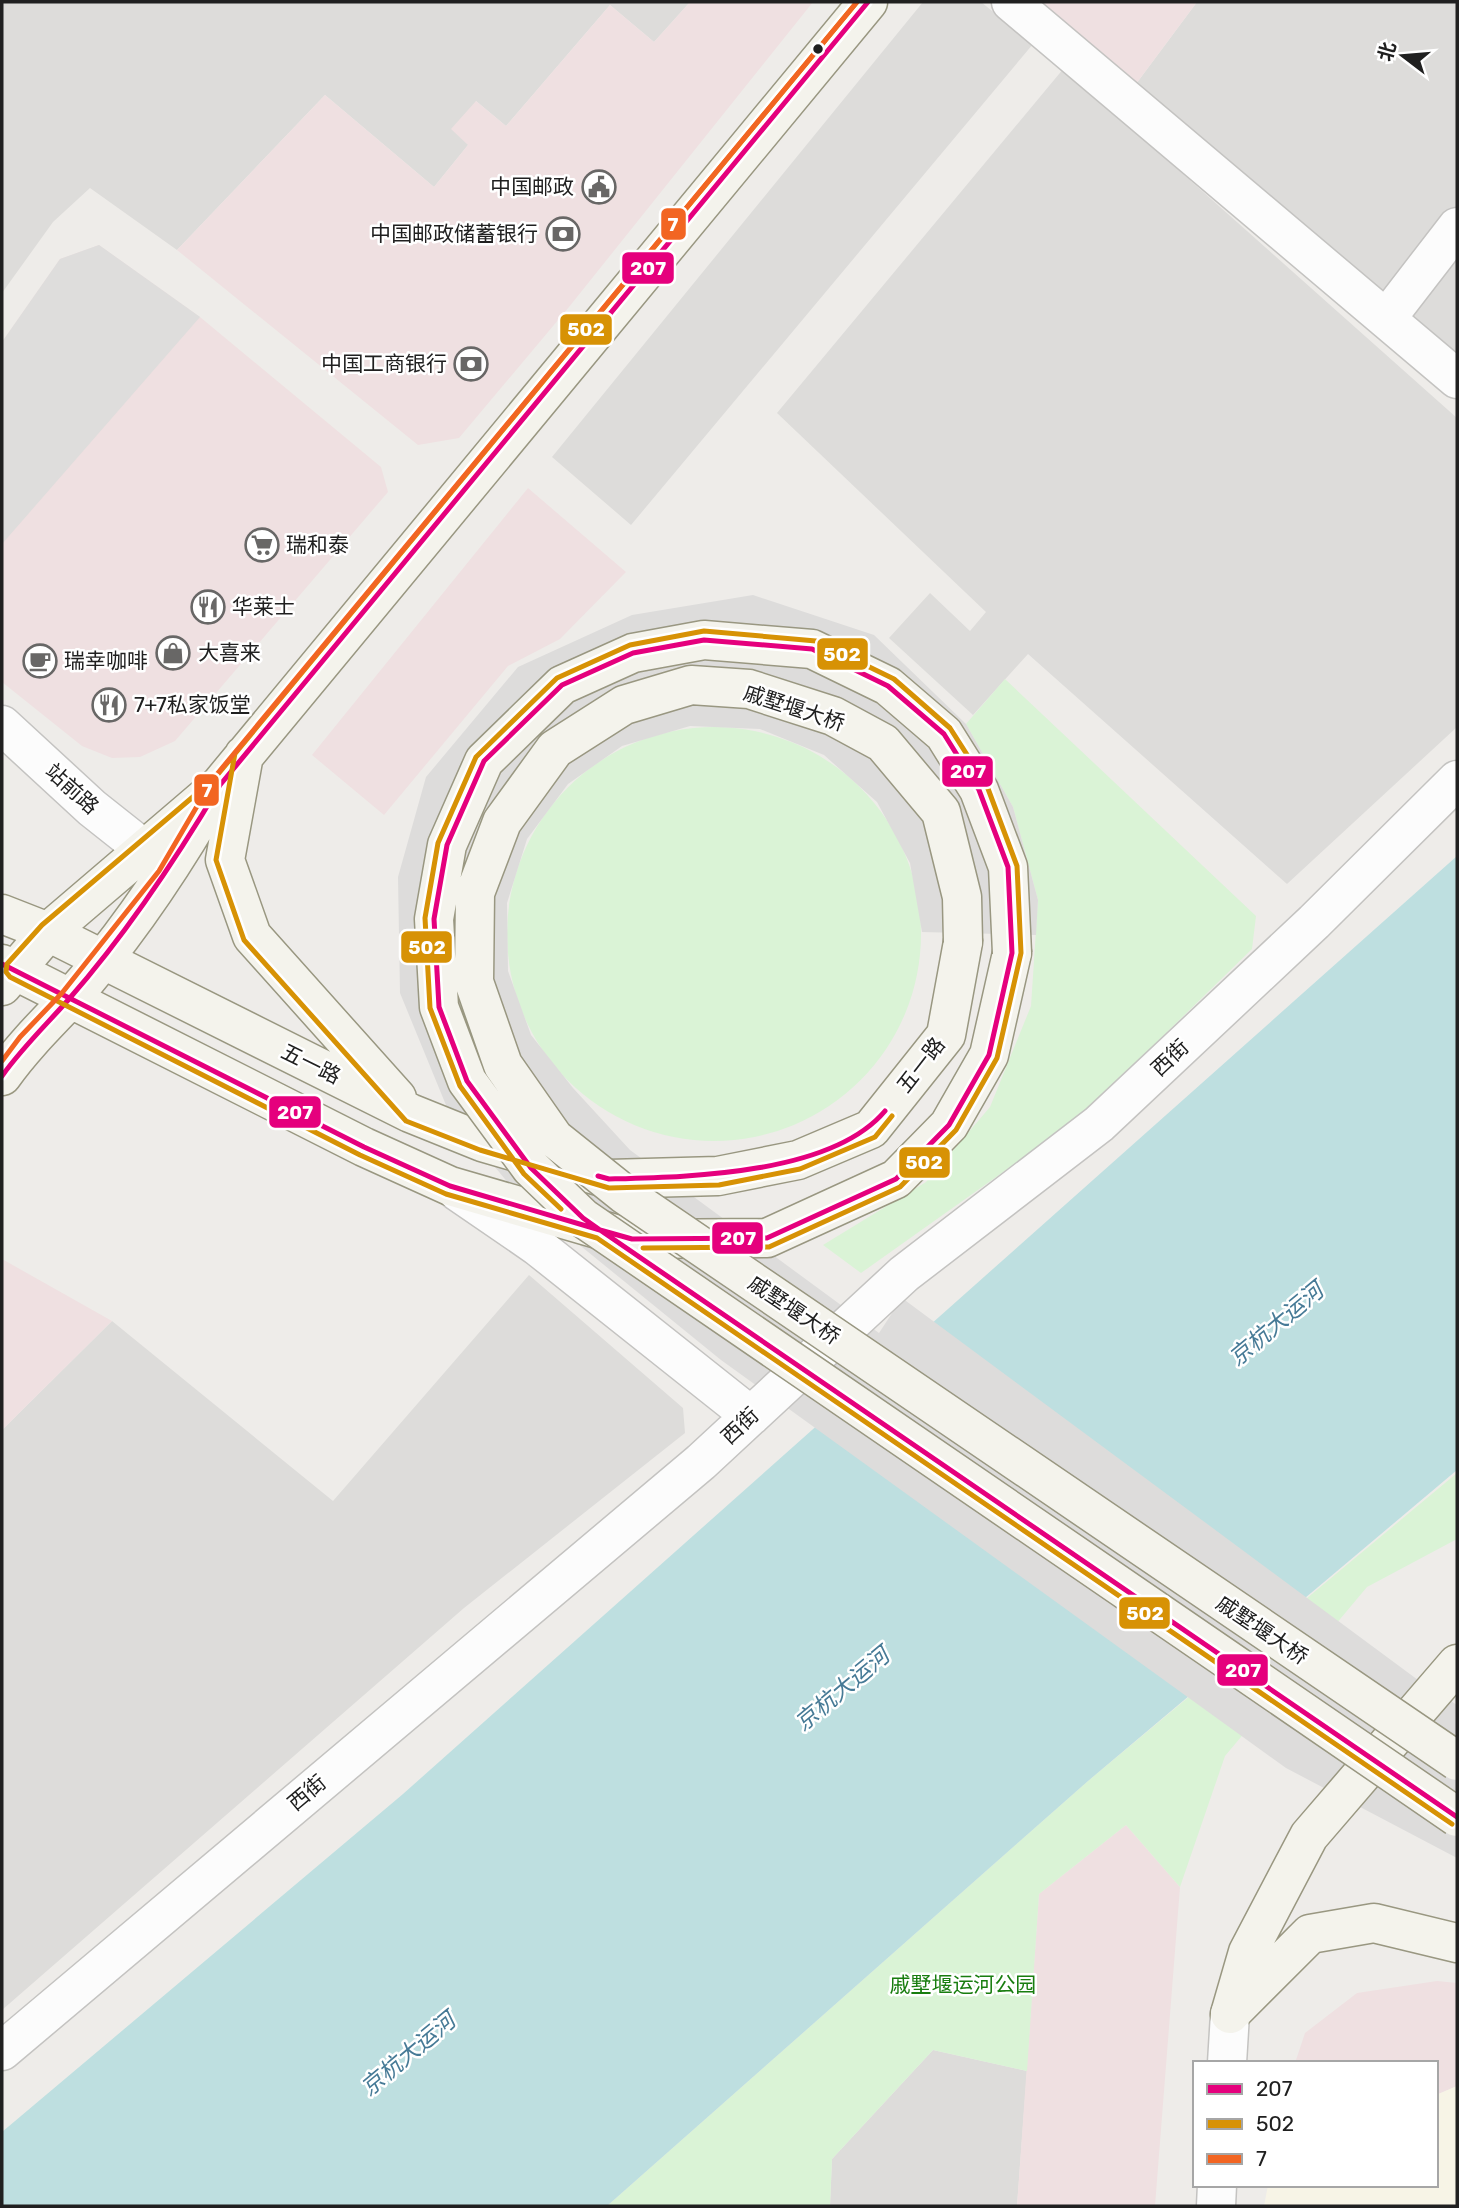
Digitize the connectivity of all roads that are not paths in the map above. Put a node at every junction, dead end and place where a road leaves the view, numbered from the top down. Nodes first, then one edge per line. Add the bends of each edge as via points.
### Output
1 (868, 2) edge
2 (1010, 2) edge
3 (1457, 227) edge
4 (1386, 319) junction
5 (1457, 379) edge
6 (2, 725) edge
7 (244, 755) junction
8 (1457, 780) edge
9 (220, 785) junction
10 (145, 850) junction
11 (2, 914) edge
12 (48, 932) junction
13 (962, 942) joint
14 (101, 960) junction
15 (6, 973) edge
16 (69, 999) junction
17 (2, 1076) edge
18 (410, 1113) junction
19 (450, 1186) junction
20 (751, 1416) junction
21 (1457, 1664) edge
22 (1457, 1761) edge
23 (1457, 1817) edge
24 (1457, 1942) edge
25 (1230, 2014) junction
26 (2, 2051) edge
27 (1227, 2061) edge
28 (1217, 2187) edge
29 (1216, 2206) edge

1 - 7 main road
2 - 4 street
3 - 4 street
4 - 5 street
6 - 10 street, 站前路
7 - 9 main road
7 - 18 main road via 225,860 252,936
8 - 20 street, 西街 via 1099,1124 904,1275
9 - 10 main road
9 - 14 main road via 166,876
10 - 12 main road
11 - 12 main road, 五一路
12 - 14 main road, 五一路
12 - 15 main road
13 - 18 main road, 五一路 via 946,1035 871,1129 798,1160 718,1176 609,1179 482,1142
13 - 22 main road, 戚墅堰大桥, bridge via 962,897 941,812 883,743 833,716 749,689 691,685 624,705 555,749 502,822 475,892 474,982 503,1065 554,1138 604,1178
14 - 16 main road
14 - 18 main road, 五一路
15 - 16 main road
16 - 17 main road via 26,1043
16 - 19 main road
19 - 20 street via 537,1246
19 - 23 main road, 戚墅堰大桥, bridge via 632,1239 767,1238 896,1179 949,1125 989,1055 1012,953 1009,867 979,790 944,734 888,686 812,649 704,640 633,653 562,685 484,761 447,845 434,919 439,1007 467,1080 531,1168 583,1218
20 - 26 street, 西街
21 - 25 main road via 1308,1836 1248,1952
24 - 25 main road via 1374,1923 1310,1934
25 - 27 street
28 - 29 street

